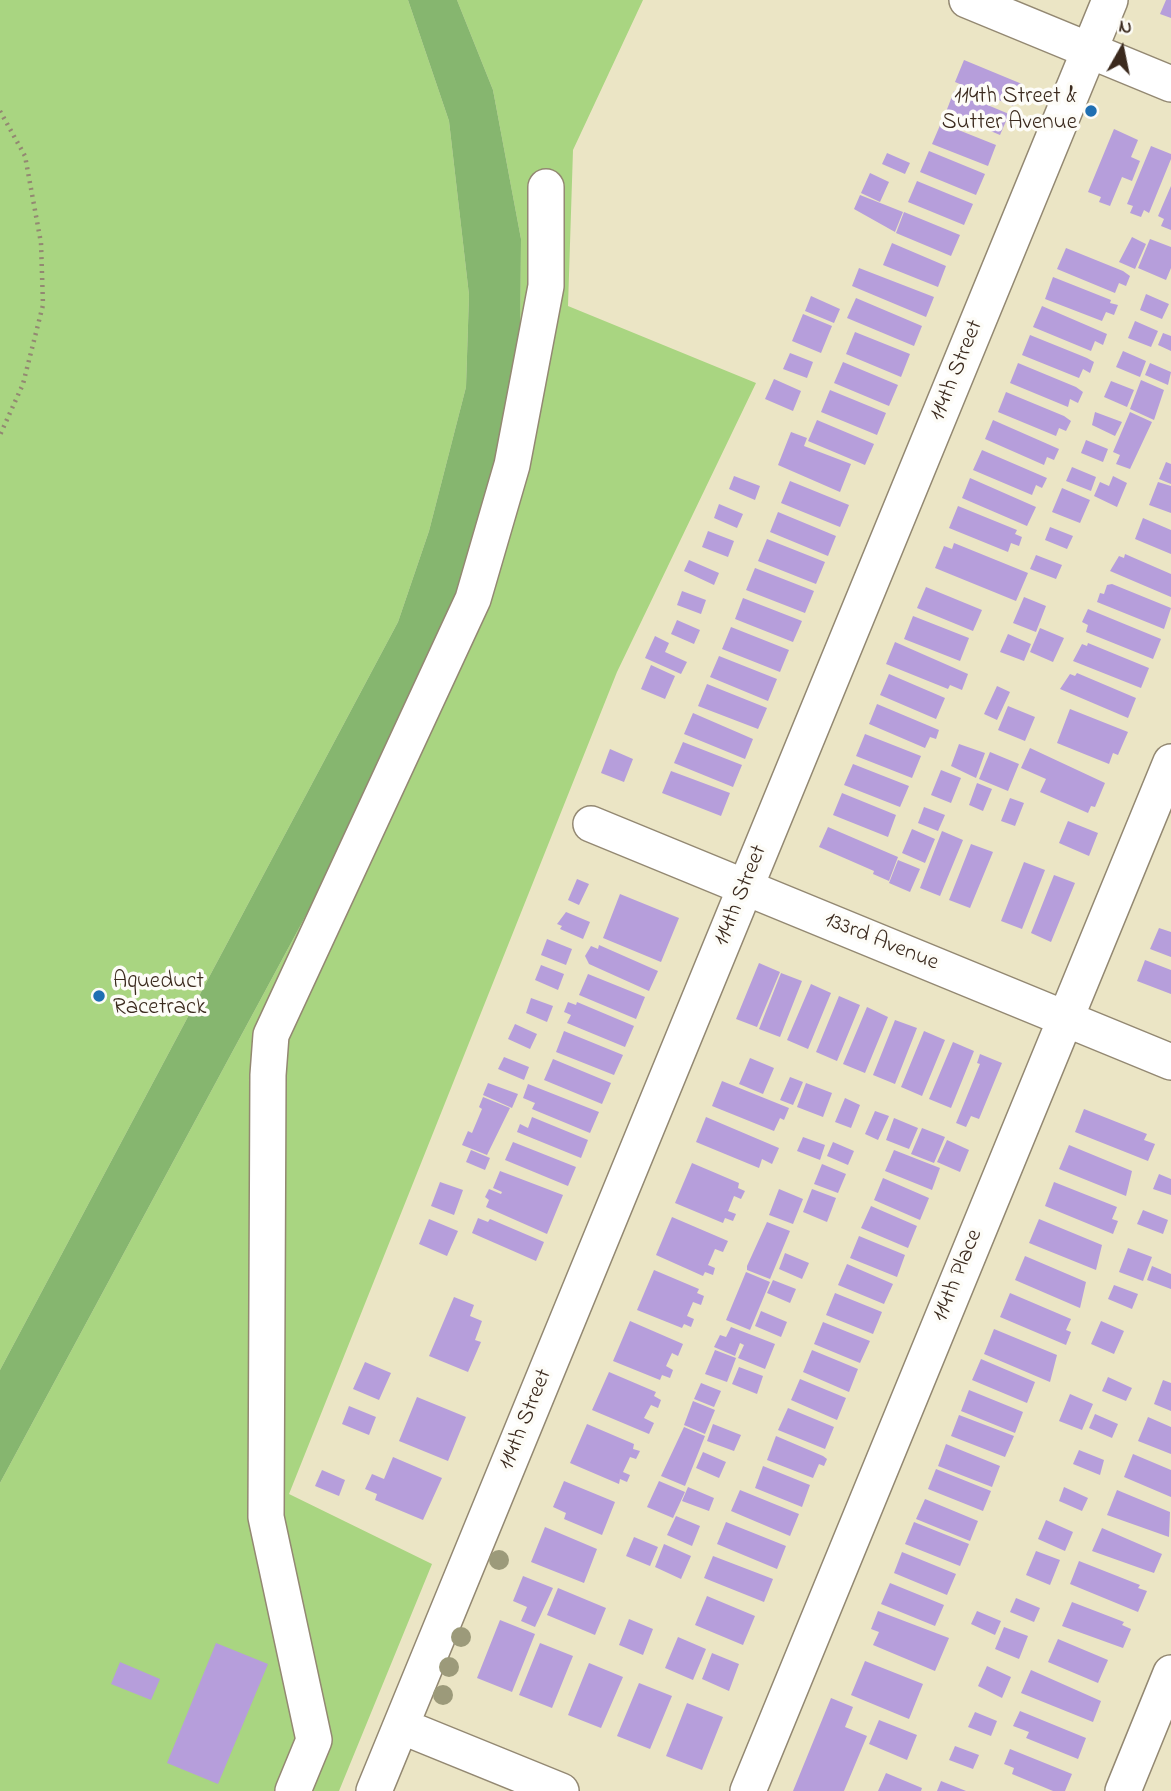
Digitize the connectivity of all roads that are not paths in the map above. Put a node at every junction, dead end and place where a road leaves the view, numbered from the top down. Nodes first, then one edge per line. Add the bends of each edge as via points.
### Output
1 (967, 0) edge
2 (1110, 0) edge
3 (1090, 50) junction
4 (1171, 84) edge
5 (546, 187) dead end
6 (1171, 762) edge
7 (591, 824) dead end
8 (746, 887) junction
9 (1065, 1019) junction
10 (1171, 1062) edge
11 (1171, 1673) edge
12 (401, 1726) junction
13 (293, 1791) edge
14 (374, 1791) edge
15 (561, 1791) edge
16 (748, 1791) edge
17 (1123, 1791) edge

1 - 3 street
2 - 3 street, 114th Street
3 - 4 street
3 - 8 street, 114th Street
5 - 13 street via 546,286 512,465 473,599 271,1035 266,1517 314,1740
6 - 9 street, 114th Place
7 - 8 street, 133rd Avenue
8 - 9 street, 133rd Avenue
8 - 12 street, 114th Street
9 - 10 street, 133rd Avenue
9 - 16 street, 114th Place
11 - 17 street
12 - 14 street, 114th Street
12 - 15 street

